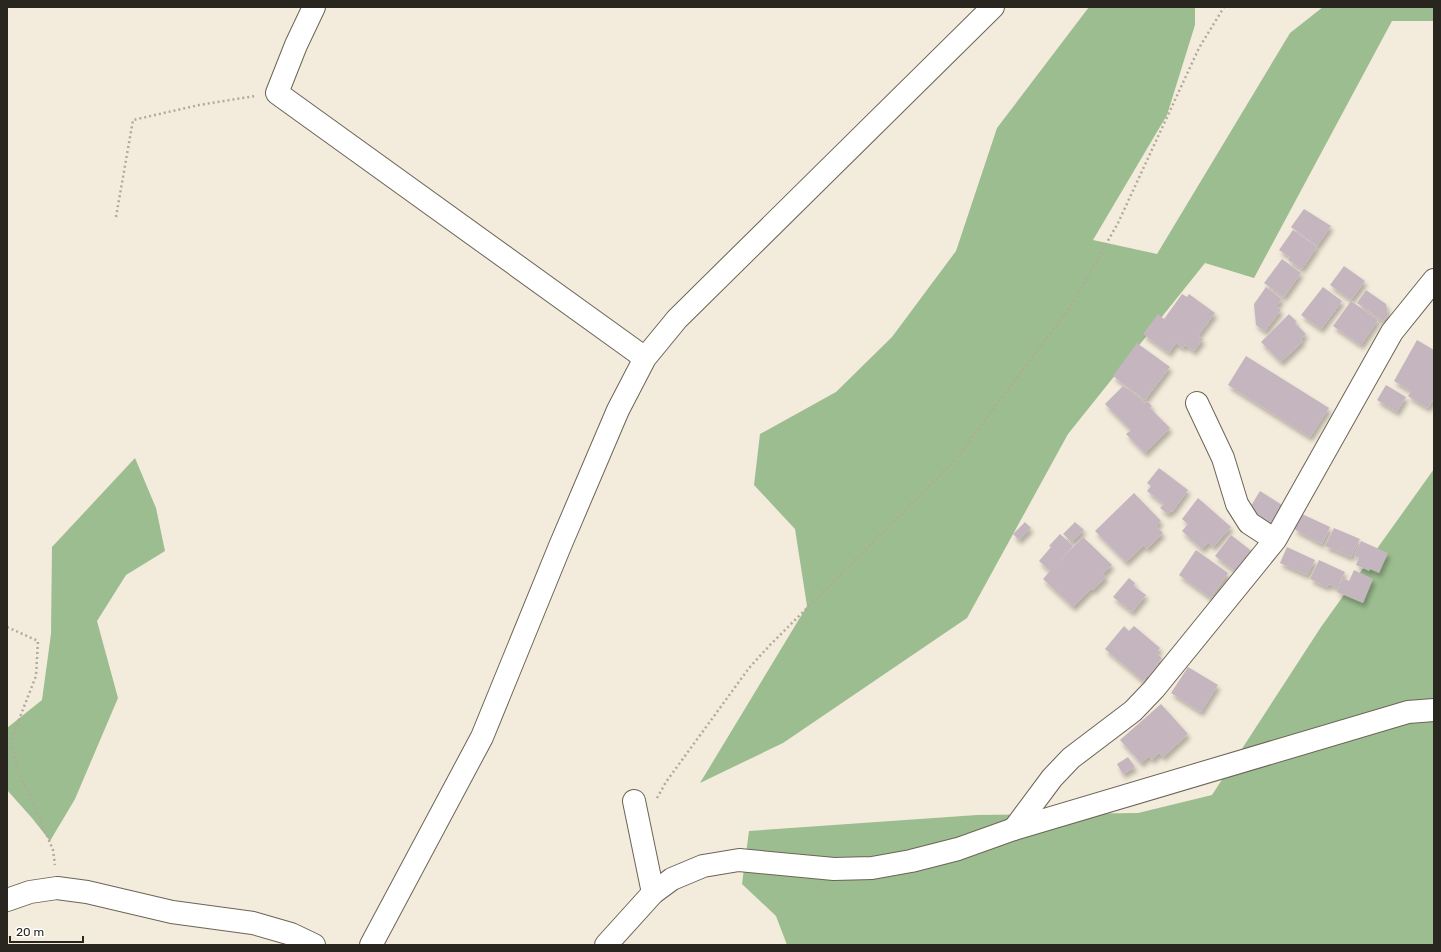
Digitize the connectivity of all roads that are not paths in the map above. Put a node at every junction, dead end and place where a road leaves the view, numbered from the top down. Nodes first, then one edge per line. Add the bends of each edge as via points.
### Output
1 (314, 7) edge
2 (993, 7) edge
3 (1434, 280) edge
4 (645, 358) junction
5 (1197, 403) dead end
6 (1275, 540) junction
7 (1434, 710) edge
8 (634, 801) dead end
9 (1014, 829) junction
10 (654, 893) junction
11 (7, 900) edge
12 (314, 945) edge
13 (371, 945) edge
14 (606, 945) edge

1 - 4 street via 277,93
2 - 4 street via 677,319
3 - 6 street via 1392,332
4 - 13 street via 615,418 482,737
5 - 6 street via 1223,458 1237,504 1249,523
6 - 9 street via 1154,690 1133,711 1071,758 1052,778
7 - 9 street via 1408,712
8 - 10 street
9 - 10 street via 958,849 872,868 834,869 739,860 703,866 672,879
10 - 14 street
11 - 12 street via 30,892 57,888 87,892 172,912 253,924 291,934

